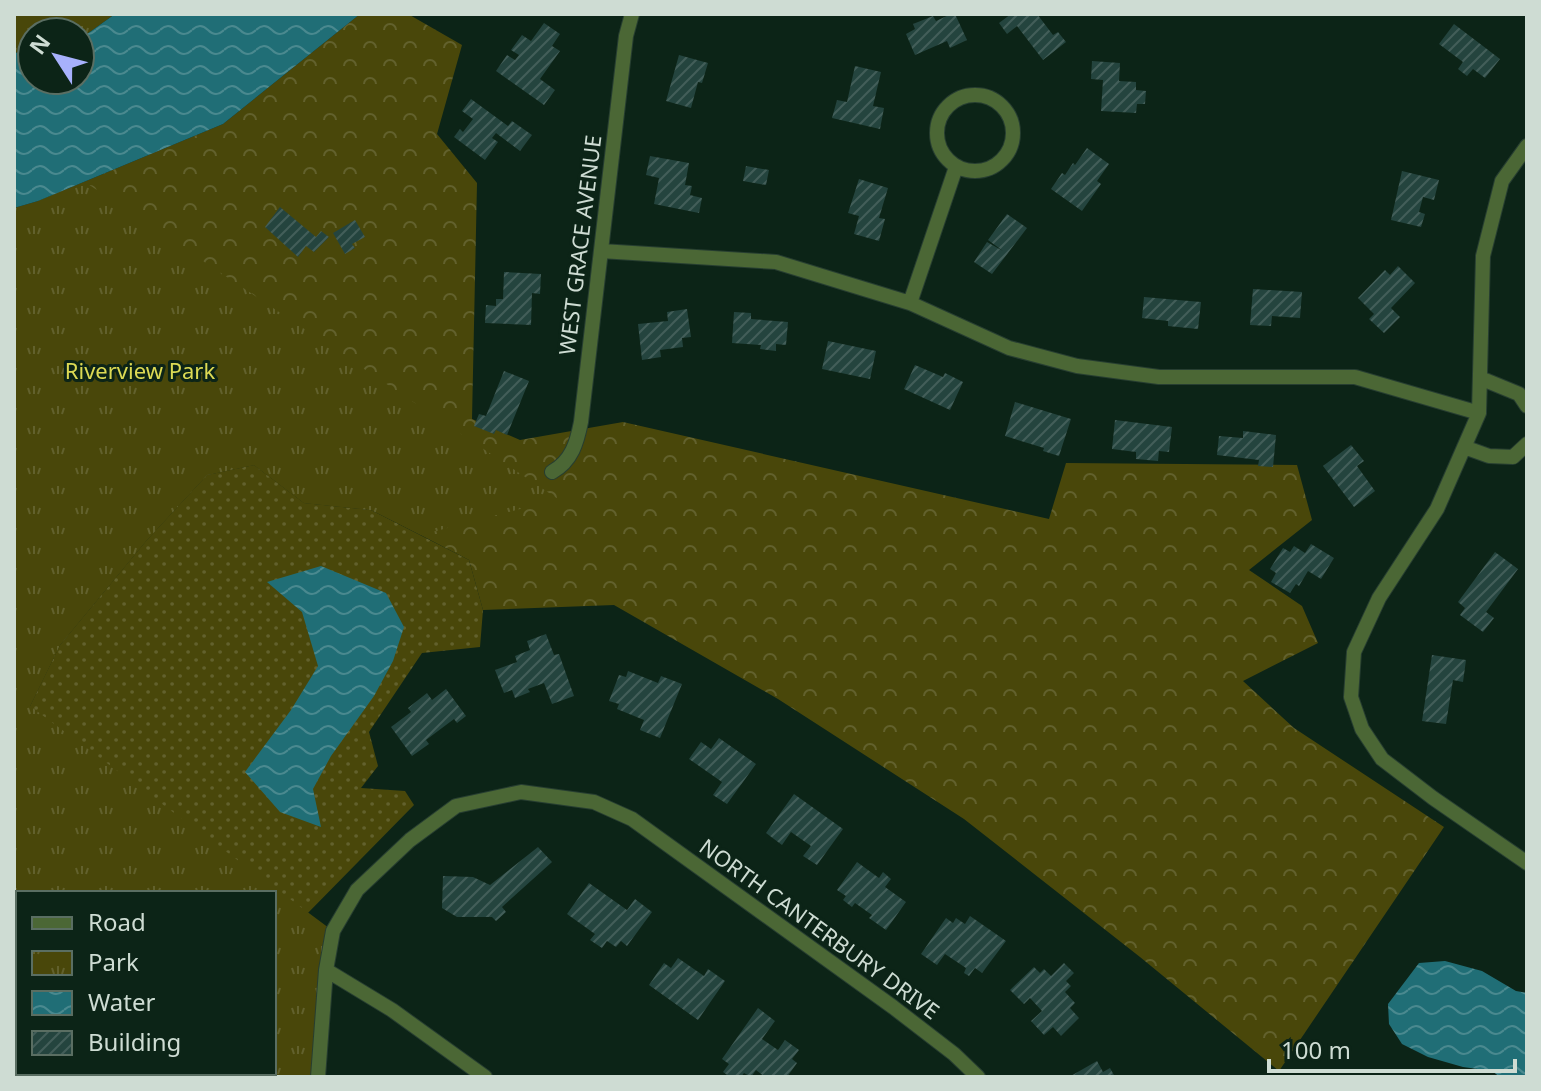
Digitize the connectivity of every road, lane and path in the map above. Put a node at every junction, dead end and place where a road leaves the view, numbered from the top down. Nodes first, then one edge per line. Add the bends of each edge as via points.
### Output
1 (632, 14) edge
2 (1527, 146) edge
3 (956, 167) junction
4 (601, 251) junction
5 (910, 303) junction
6 (1480, 378) junction
7 (1527, 406) edge
8 (1479, 413) junction
9 (1527, 444) edge
10 (1464, 447) junction
11 (552, 472) dead end
12 (1527, 863) edge
13 (326, 970) junction
14 (318, 1077) edge
15 (485, 1077) edge
16 (978, 1077) edge

1 - 4 street, WEST GRACE AVENUE
2 - 6 street via 1502,181 1483,256
3 - 3 street via 980,171 1003,160 1014,137 1000,103 976,94 944,111 936,135 939,148
3 - 5 street
4 - 5 street via 776,262
4 - 11 street, WEST GRACE AVENUE via 580,429 569,458
5 - 8 street via 1009,348 1077,366 1159,377 1355,377
6 - 7 street via 1519,394
6 - 8 street
8 - 10 street
9 - 10 street via 1513,457
10 - 12 street via 1437,509 1379,598 1354,652 1351,697 1362,729 1382,759
13 - 14 street, NORTH CANTERBURY DRIVE
13 - 15 street
13 - 16 street, NORTH CANTERBURY DRIVE via 333,931 357,890 456,806 521,792 594,802 632,819 893,1007

